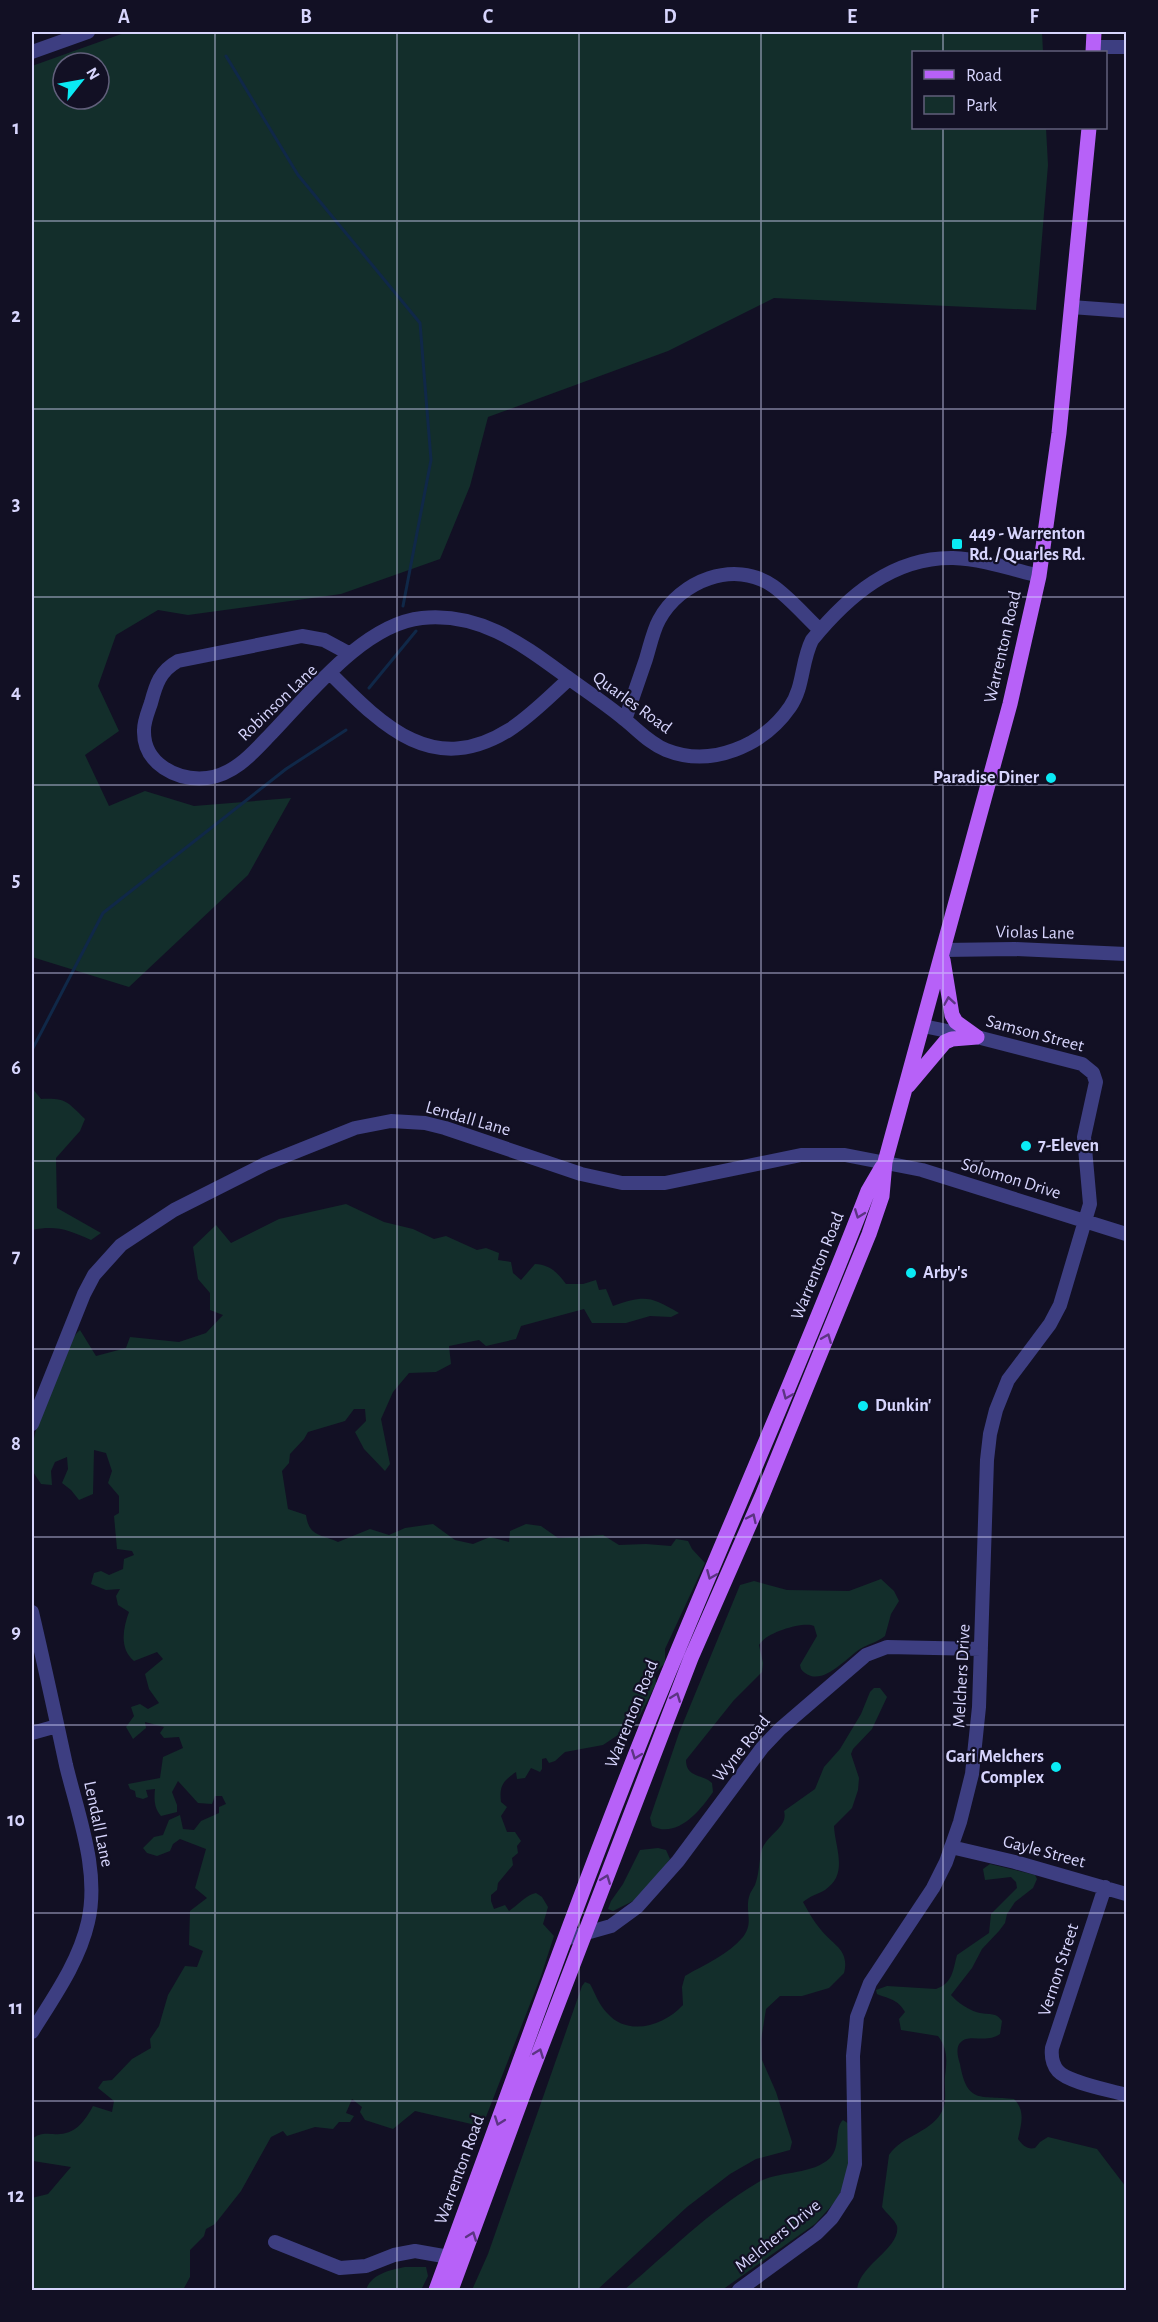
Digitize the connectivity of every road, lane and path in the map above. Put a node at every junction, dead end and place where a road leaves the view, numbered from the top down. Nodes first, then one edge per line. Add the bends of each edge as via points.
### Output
1 (88, 32) edge
2 (1093, 44) edge
3 (1126, 47) edge
4 (32, 52) edge
5 (1089, 129) edge
6 (1071, 307) junction
7 (1126, 311) edge
8 (1039, 576) junction
9 (820, 630) junction
10 (350, 654) junction
11 (330, 673) junction
12 (569, 679) junction
13 (625, 720) junction
14 (943, 951) junction
15 (1126, 954) edge
16 (922, 1026) junction
17 (977, 1037) junction
18 (905, 1091) junction
19 (885, 1162) junction
20 (1084, 1221) junction
21 (1126, 1234) edge
22 (32, 1424) edge
23 (32, 1612) edge
24 (981, 1649) junction
25 (57, 1726) junction
26 (32, 1733) edge
27 (951, 1847) junction
28 (1105, 1887) junction
29 (1126, 1894) edge
30 (585, 1934) junction
31 (565, 1939) junction
32 (32, 2032) edge
33 (1126, 2095) edge
34 (275, 2242) dead end
35 (449, 2257) junction
36 (436, 2290) edge
37 (451, 2290) edge
38 (739, 2290) edge

1 - 4 street
2 - 3 street
5 - 6 main road, Warrenton Road
6 - 7 street
6 - 8 main road, Warrenton Road via 1053,485
8 - 9 street, Quarles Road via 955,558 915,562 885,573 867,585
8 - 14 main road, Warrenton Road via 1014,688
9 - 13 street, Quarles Road via 806,651 801,682 790,706 767,732 741,748 709,757 680,755 651,742
9 - 13 street via 762,580 733,574 694,584 675,598 657,622
10 - 11 street, Quarles Road
10 - 11 street, Robinson Lane via 315,637 302,636 178,661 162,673 153,693 144,729 147,748 153,759 177,775 220,775 241,764
10 - 12 street, Quarles Road via 393,626 422,618 449,618 473,622 516,640
11 - 12 street, Robinson Lane via 368,711 403,737 447,749 479,744 510,729
12 - 13 street, Quarles Road
14 - 15 street, Violas Lane via 1015,949
14 - 16 main road, Warrenton Road
17 -> 14 main road via 952,1015
16 - 17 street, Samson Street
16 - 18 main road, Warrenton Road
17 - 18 main road via 945,1042
17 - 20 street, Samson Street via 1082,1064 1093,1073 1095,1090 1084,1137 1090,1187
18 - 19 main road, Warrenton Road
19 - 20 street, Solomon Drive
19 - 22 street, Lendall Lane via 845,1155 801,1155 646,1185 599,1179 425,1123 391,1121 356,1128 242,1175 174,1210 121,1245 94,1275 84,1294
30 -> 19 main road, Warrenton Road via 691,1658 855,1271 882,1196
19 -> 31 main road, Warrenton Road via 868,1191 796,1374 648,1723
20 - 21 street, Solomon Drive
20 - 24 street, Melchers Drive via 1060,1305 1008,1380 990,1434
23 - 25 street, Lendall Lane
24 - 27 street, Melchers Drive via 972,1774
24 - 30 street, Wyne Road via 888,1647 866,1655 762,1748 678,1861 637,1907 610,1926
25 - 26 street
25 - 32 street, Lendall Lane via 90,1871 92,1903 84,1938 72,1965
27 - 28 street, Gayle Street
27 - 38 street, Melchers Drive via 933,1888 870,1983 860,2008 853,2056 855,2164 847,2195 818,2233
28 - 29 street, Gayle Street
28 - 33 street, Vernon Street via 1052,2048 1053,2064 1068,2078
30 - 31 street, Wyne Road
37 -> 30 main road, Warrenton Road
31 -> 35 main road, Warrenton Road
34 - 35 street via 352,2269 402,2252
35 - 36 main road, Warrenton Road

